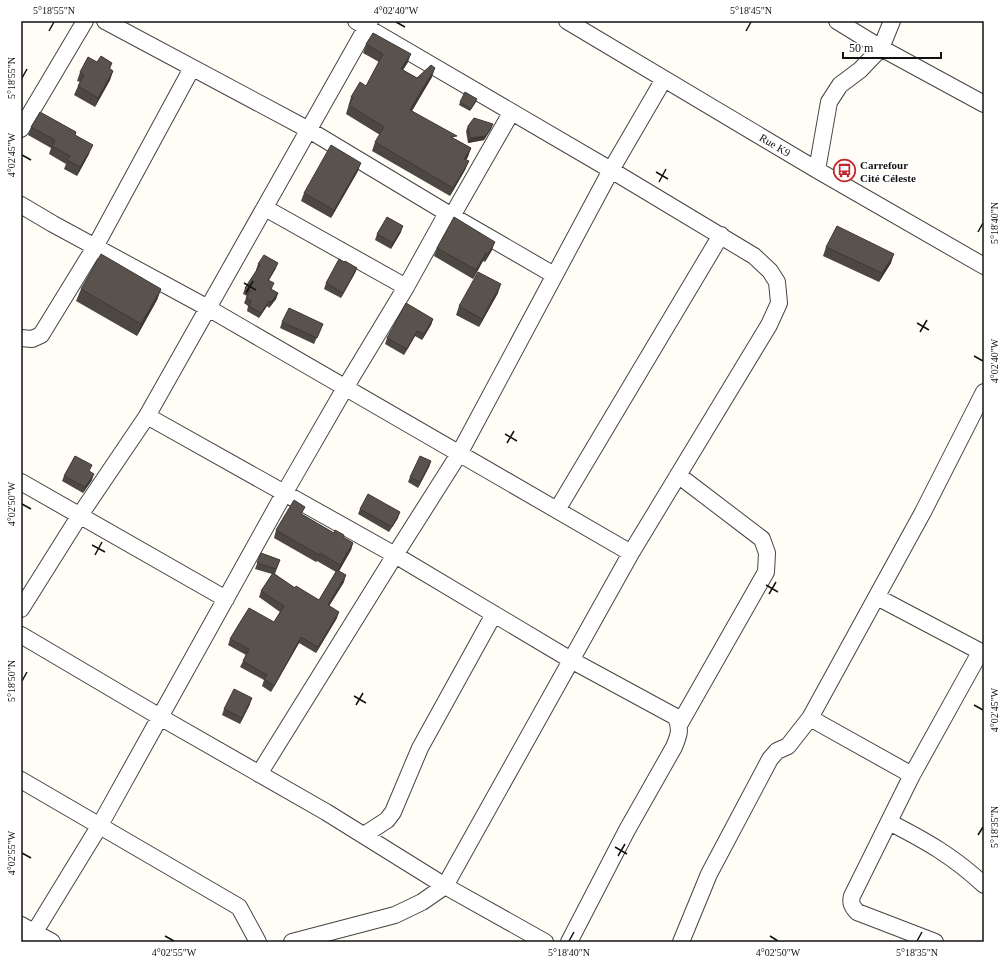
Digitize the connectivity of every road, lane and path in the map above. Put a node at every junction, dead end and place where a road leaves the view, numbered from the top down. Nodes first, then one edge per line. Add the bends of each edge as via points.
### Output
1 (85, 21) edge
2 (105, 21) edge
3 (567, 21) edge
4 (837, 21) edge
5 (892, 21) edge
6 (364, 23) edge
7 (881, 48) junction
8 (192, 68) junction
9 (664, 79) junction
10 (984, 104) edge
11 (511, 113) junction
12 (21, 129) edge
13 (309, 130) junction
14 (611, 170) junction
15 (817, 170) junction
16 (21, 205) edge
17 (265, 208) junction
18 (450, 215) junction
19 (721, 235) junction
20 (95, 247) junction
21 (984, 266) edge
22 (554, 274) junction
23 (406, 287) junction
24 (208, 308) junction
25 (21, 338) edge
26 (345, 388) junction
27 (984, 392) edge
28 (147, 416) junction
29 (459, 454) junction
30 (678, 475) junction
31 (21, 482) edge
32 (285, 492) junction
33 (557, 510) junction
34 (80, 515) junction
35 (631, 553) junction
36 (395, 555) junction
37 (877, 597) junction
38 (226, 599) junction
39 (21, 609) edge
40 (494, 614) junction
41 (21, 635) edge
42 (984, 653) edge
43 (571, 660) junction
44 (160, 718) junction
45 (810, 718) junction
46 (679, 725) junction
47 (259, 774) junction
48 (912, 775) junction
49 (21, 780) edge
50 (889, 822) junction
51 (100, 825) junction
52 (364, 835) junction
53 (984, 885) edge
54 (445, 886) junction
55 (28, 929) edge
56 (22, 942) edge
57 (52, 942) edge
58 (258, 942) edge
59 (292, 942) edge
60 (545, 942) edge
61 (569, 942) edge
62 (681, 942) edge
63 (935, 942) edge

1 - 12 street
2 - 8 street
3 - 9 street, Rue K9
4 - 7 street
5 - 7 street
6 - 11 street
6 - 13 street
7 - 10 street
7 - 15 street via 860,70 840,85 829,102
8 - 13 street
8 - 20 street
9 - 14 street
9 - 15 street, Rue K9
11 - 14 street
11 - 18 street
13 - 17 street
13 - 18 street
14 - 19 street
14 - 22 street
15 - 21 street, Rue K9
16 - 20 street
17 - 23 street
17 - 24 street
18 - 22 street
18 - 23 street
19 - 30 street via 754,256 770,271 777,282 779,303 769,325
19 - 33 street
20 - 24 street
20 - 25 street via 41,335 32,339
22 - 29 street
23 - 26 street
24 - 26 street
24 - 28 street
26 - 29 street
26 - 32 street
27 - 37 street
28 - 32 street
28 - 34 street
29 - 33 street
29 - 36 street
30 - 35 street
30 - 46 street via 762,539 767,553 766,572
31 - 34 street
32 - 36 street
32 - 38 street
33 - 35 street
34 - 38 street
34 - 39 street
35 - 43 street
36 - 40 street
36 - 47 street
37 - 42 street
37 - 45 street
38 - 44 street
40 - 43 street
40 - 52 street via 420,748 393,812 387,820
41 - 44 street
42 - 48 street via 978,656
43 - 46 street via 676,717
43 - 54 street
44 - 47 street
44 - 51 street
45 - 48 street
45 - 62 street via 788,746 770,759 708,874
46 - 61 street via 679,735 674,747 627,830
47 - 52 street
48 - 50 street
49 - 51 street
50 - 53 street via 939,849
50 - 63 street via 852,896 852,906 857,912
51 - 55 street
51 - 58 street via 239,907
52 - 54 street
54 - 59 street via 422,902 395,915
54 - 60 street
55 - 56 street
55 - 57 street

